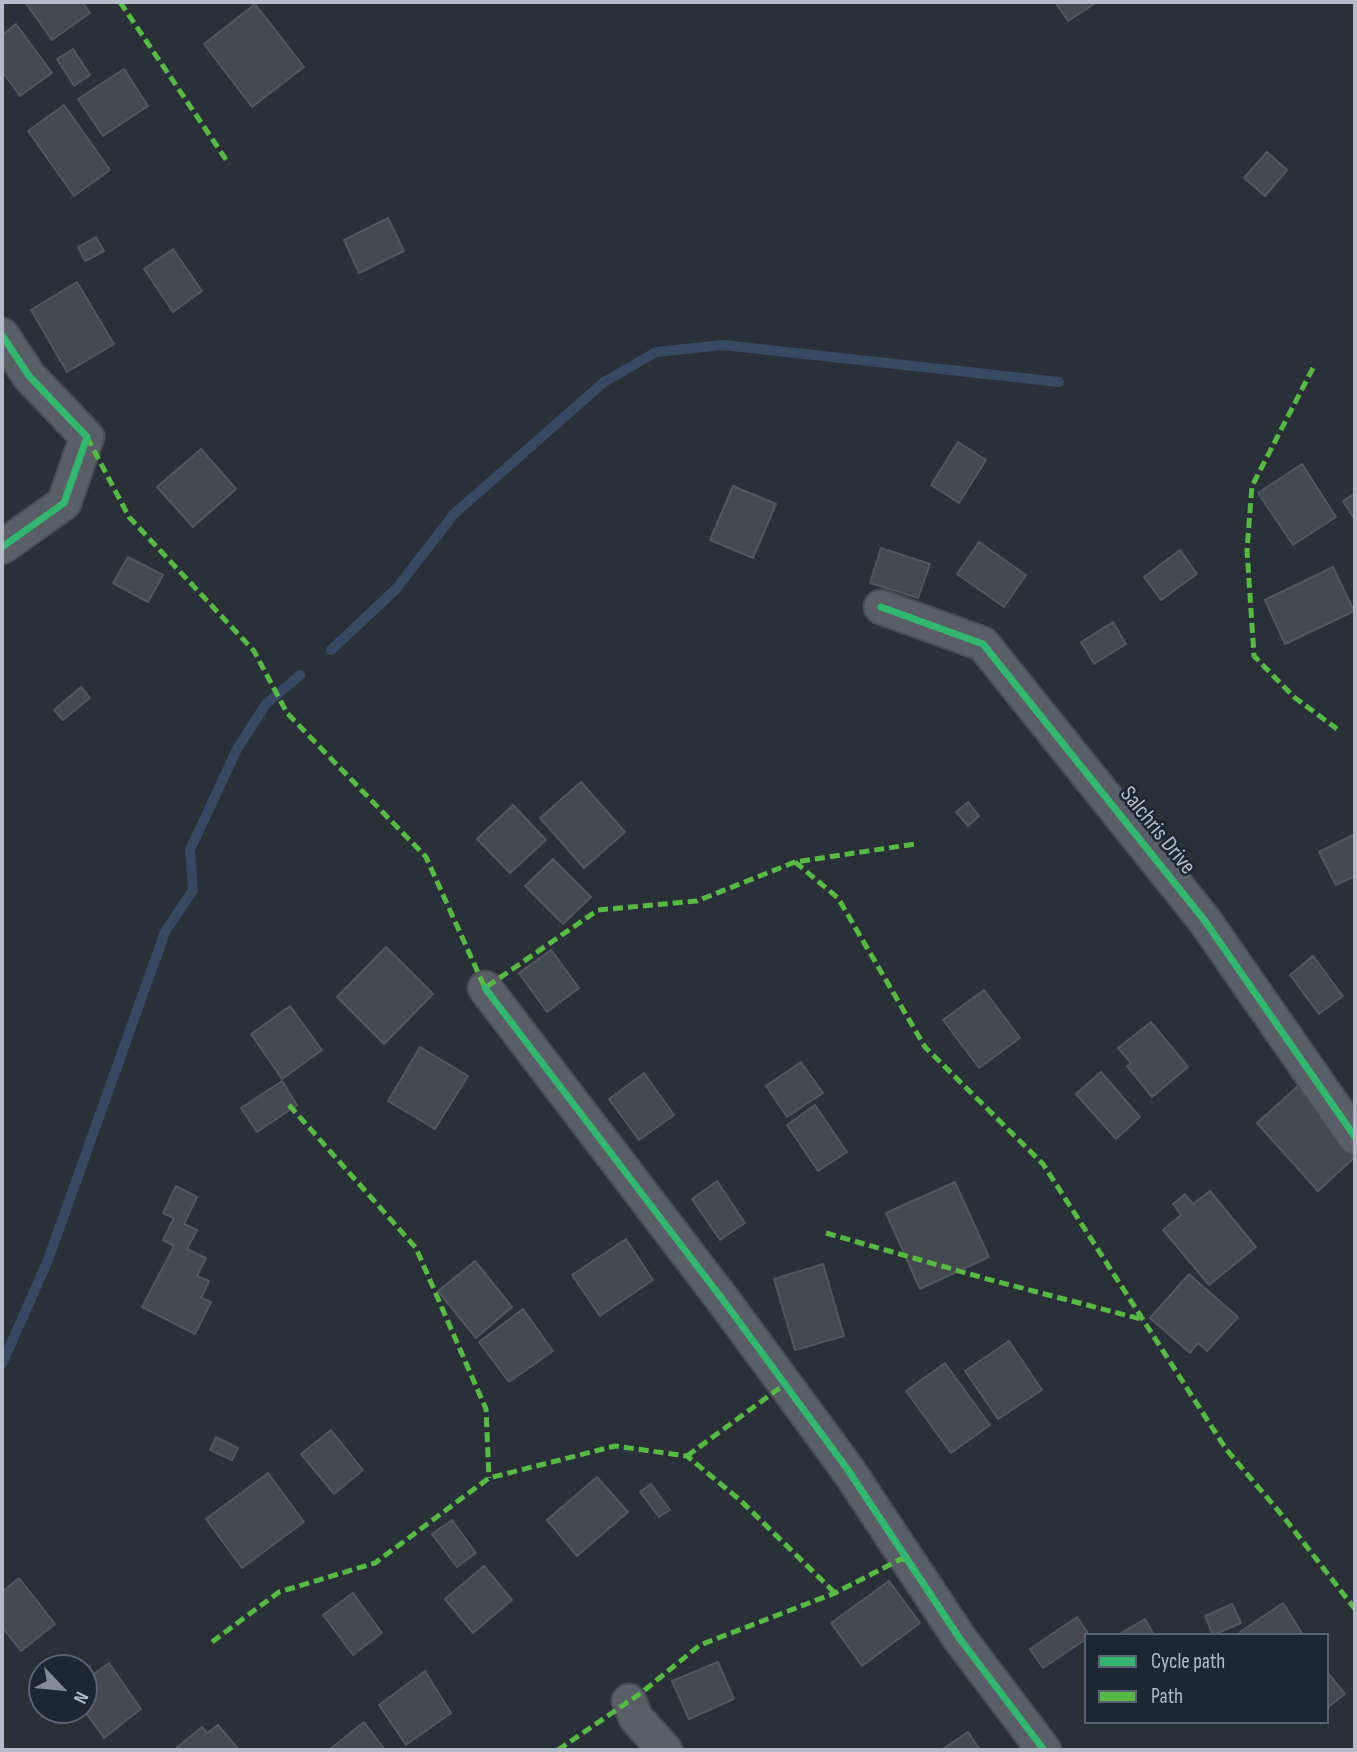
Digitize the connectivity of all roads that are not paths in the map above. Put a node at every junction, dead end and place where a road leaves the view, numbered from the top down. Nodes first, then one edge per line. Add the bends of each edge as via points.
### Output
1 (2, 335) edge
2 (2, 547) edge
3 (881, 607) dead end
4 (485, 988) dead end
5 (1351, 1123) edge
6 (628, 1701) dead end
7 (665, 1750) edge
8 (1044, 1750) edge

1 - 2 street via 29,376 87,437 64,503
3 - 5 street, Salchris Drive via 983,644 1205,921
4 - 8 street via 848,1470 960,1639
6 - 7 street via 636,1718

